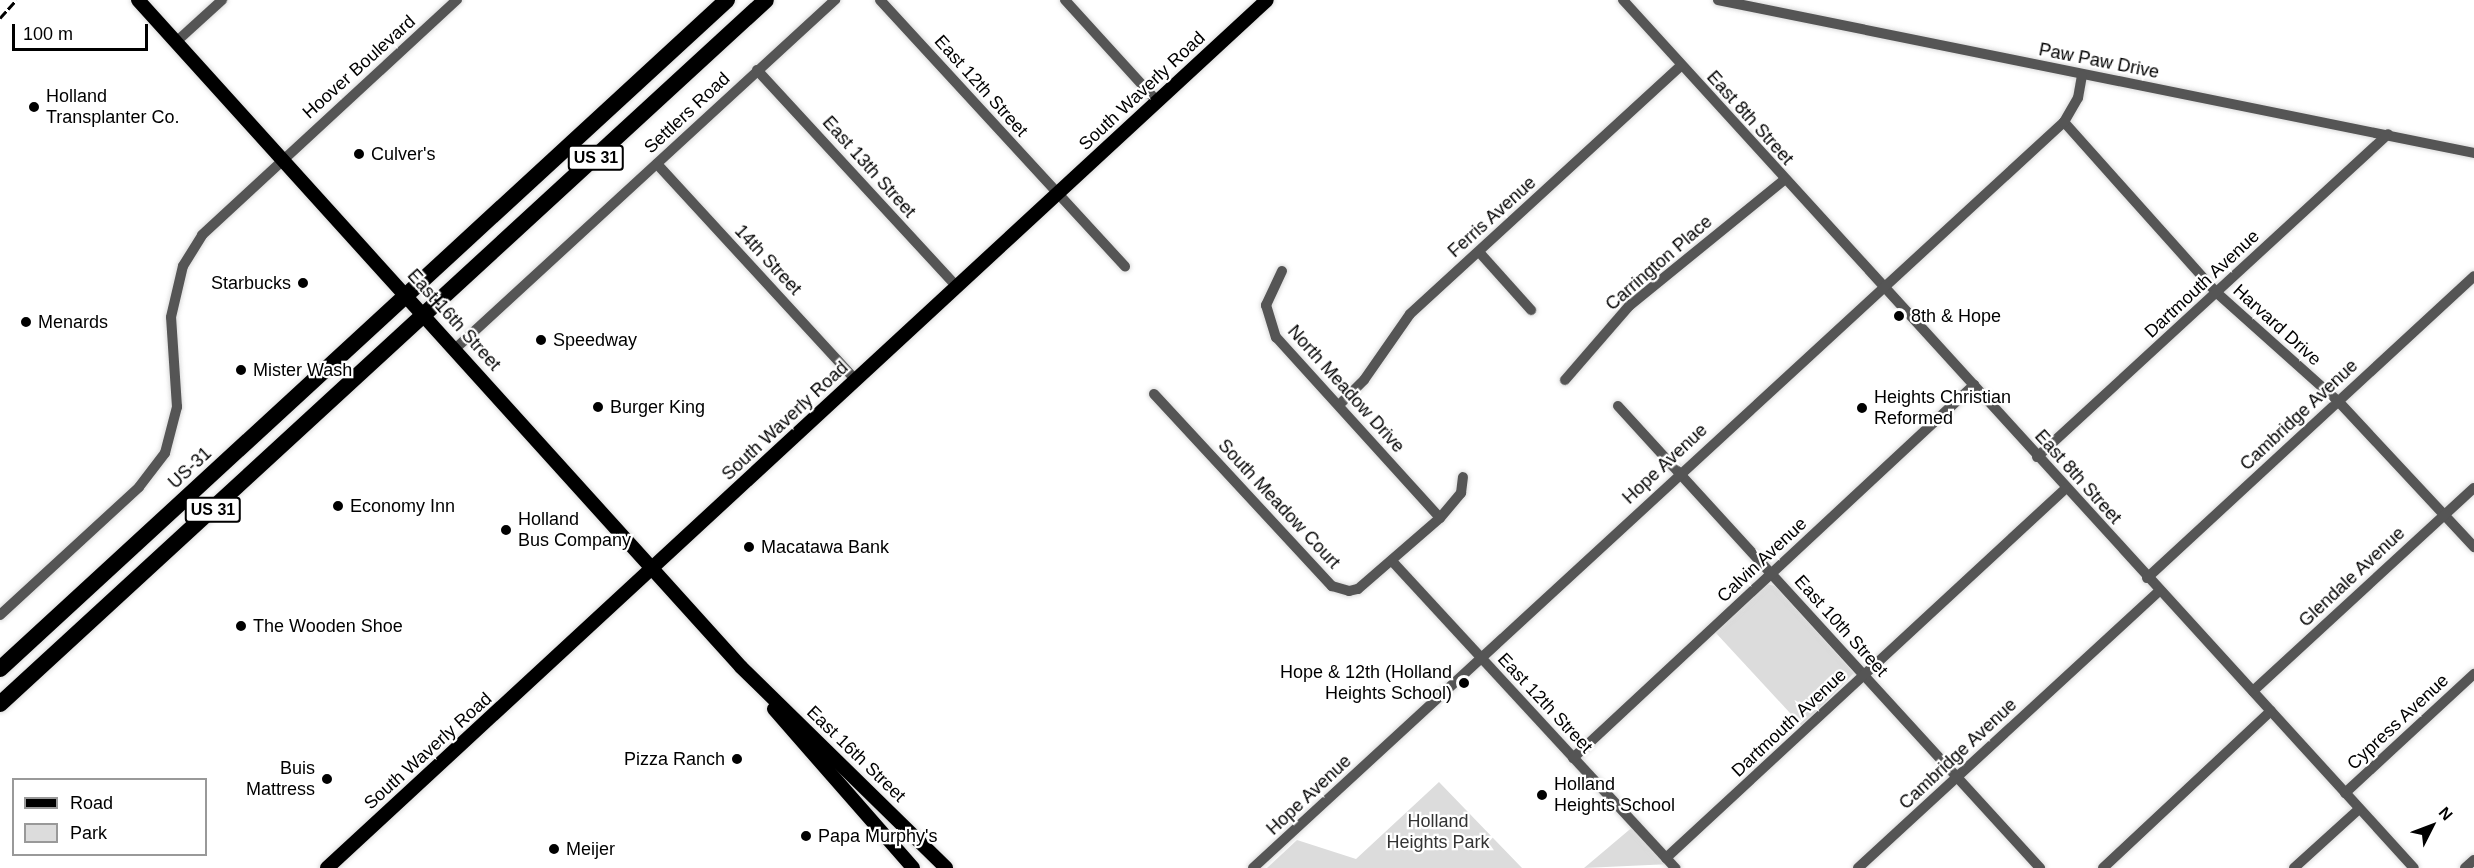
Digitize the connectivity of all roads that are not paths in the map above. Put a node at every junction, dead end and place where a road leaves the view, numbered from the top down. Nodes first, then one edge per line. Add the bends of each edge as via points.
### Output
1 (138, 0) edge
2 (222, 0) edge
3 (457, 0) edge
4 (727, 0) edge
5 (766, 0) edge
6 (835, 0) edge
7 (880, 0) edge
8 (1065, 0) edge
9 (1623, 0) edge
10 (1718, 0) edge
11 (1261, 2) edge
12 (177, 41) junction
13 (1681, 66) junction
14 (757, 70) junction
15 (2082, 75) junction
16 (1157, 101) junction
17 (604, 113) junction
18 (2064, 122) junction
19 (623, 133) junction
20 (2388, 134) junction
21 (2474, 153) edge
22 (283, 158) junction
23 (657, 164) junction
24 (1784, 180) junction
25 (1057, 193) junction
26 (1479, 252) junction
27 (1125, 266) dead end
28 (1282, 271) dead end
29 (2474, 276) edge
30 (956, 286) junction
31 (1882, 288) junction
32 (2217, 293) junction
33 (407, 295) junction
34 (1531, 310) dead end
35 (424, 314) junction
36 (456, 348) junction
37 (855, 379) junction
38 (1565, 380) dead end
39 (1974, 385) junction
40 (1154, 394) dead end
41 (2338, 401) junction
42 (1340, 404) junction
43 (1618, 406) dead end
44 (2037, 457) junction
45 (1679, 473) junction
46 (1463, 477) dead end
47 (205, 481) junction
48 (2474, 488) edge
49 (2065, 489) junction
50 (211, 511) junction
51 (2445, 513) junction
52 (1440, 518) junction
53 (2474, 547) edge
54 (1392, 561) junction
55 (653, 570) junction
56 (1772, 573) junction
57 (2147, 578) junction
58 (2159, 591) junction
59 (0, 615) edge
60 (1481, 658) junction
61 (741, 668) junction
62 (0, 669) edge
63 (2474, 674) edge
64 (1864, 676) junction
65 (2253, 691) junction
66 (0, 704) edge
67 (2271, 711) junction
68 (1573, 758) junction
69 (1957, 777) junction
70 (2345, 793) junction
71 (2359, 809) junction
72 (1666, 858) junction
73 (2474, 860) edge
74 (327, 868) edge
75 (913, 868) edge
76 (946, 868) edge
77 (1253, 868) edge
78 (1675, 868) edge
79 (1858, 868) edge
80 (2040, 868) edge
81 (2103, 868) edge
82 (2294, 868) edge
83 (2414, 868) edge
84 (2465, 868) edge

1 - 12 main road, East 16th Street
2 - 12 street
3 - 22 street, Hoover Boulevard
4 - 17 highway, US 31
5 - 19 highway, US 31
6 - 14 street, Settlers Road
7 - 25 street, East 12th Street
8 - 16 street
9 - 13 street, East 8th Street
10 - 15 street, Paw Paw Drive
11 - 16 main road, South Waverly Road
12 - 22 main road, East 16th Street
13 - 24 street, East 8th Street
13 - 26 street, Ferris Avenue
14 - 23 street, Settlers Road
14 - 30 street, East 13th Street
15 - 18 street, Hope Avenue via 2074,108
15 - 20 street, Paw Paw Drive
16 - 25 main road, South Waverly Road
17 - 19 highway
17 - 33 highway, US 31
18 - 31 street, Hope Avenue
18 - 32 street, Harvard Drive
19 - 35 highway, US 31
20 - 21 street, Paw Paw Drive
20 - 32 street, Dartmouth Avenue
22 - 33 main road, East 16th Street
22 - 59 street, Hoover Boulevard via 211,222 183,266 169,331 175,423 157,466
23 - 36 street, Settlers Road
23 - 37 street, 14th Street
24 - 31 street, East 8th Street
24 - 38 street, Carrington Place via 1629,306
25 - 27 street, East 12th Street
25 - 30 main road, South Waverly Road
26 - 34 street
26 - 42 street, Ferris Avenue via 1410,314 1364,380
28 - 42 street, North Meadow Drive via 1268,296 1269,324
29 - 41 street, Cambridge Avenue
30 - 37 main road, South Waverly Road
31 - 39 street, East 8th Street
31 - 45 street, Hope Avenue
32 - 41 street, Harvard Drive
32 - 44 street, Dartmouth Avenue
33 - 35 main road, East 16th Street
33 - 47 highway, US-31 / US 31
35 - 36 main road, East 16th Street
35 - 50 highway, US 31 / US 31
36 - 55 main road, East 16th Street
37 - 55 main road, South Waverly Road
39 - 44 street, East 8th Street
39 - 56 street, Calvin Avenue
40 - 54 street, South Meadow Court via 1332,586 1358,589
41 - 51 street, Harvard Drive
41 - 57 street, Cambridge Avenue
42 - 52 street, North Meadow Drive
43 - 45 street, East 10th Street
44 - 49 street, East 8th Street
45 - 56 street, East 10th Street
45 - 60 street, Hope Avenue
46 - 52 street, South Meadow Court via 1461,494
47 - 50 highway via 203,501
47 - 62 highway, US-31 / US 31
48 - 51 street, Glendale Avenue
49 - 57 street, East 8th Street
49 - 64 street, Dartmouth Avenue
50 - 66 highway, US 31 / US 31
51 - 53 street, Harvard Drive
51 - 65 street, Glendale Avenue
52 - 54 street, South Meadow Court
54 - 60 street, East 12th Street
55 - 61 main road, East 16th Street
55 - 74 main road, South Waverly Road
56 - 64 street, East 10th Street
56 - 68 street, Calvin Avenue
57 - 58 street, East 8th Street
58 - 65 street, East 8th Street
58 - 69 street, Cambridge Avenue
60 - 68 street, East 12th Street
60 - 77 street, Hope Avenue
61 - 75 main road, East 16th Street via 810,755
61 - 76 main road, East 16th Street
63 - 70 street, Cypress Avenue
64 - 69 street, East 10th Street
64 - 72 street, Dartmouth Avenue
65 - 67 street, East 8th Street
67 - 70 street, East 8th Street
67 - 81 street
68 - 72 street, East 12th Street
69 - 79 street, Cambridge Avenue
69 - 80 street, East 10th Street
70 - 71 street, East 8th Street
71 - 82 street
71 - 83 street, East 8th Street
72 - 78 street, East 12th Street
73 - 84 street

